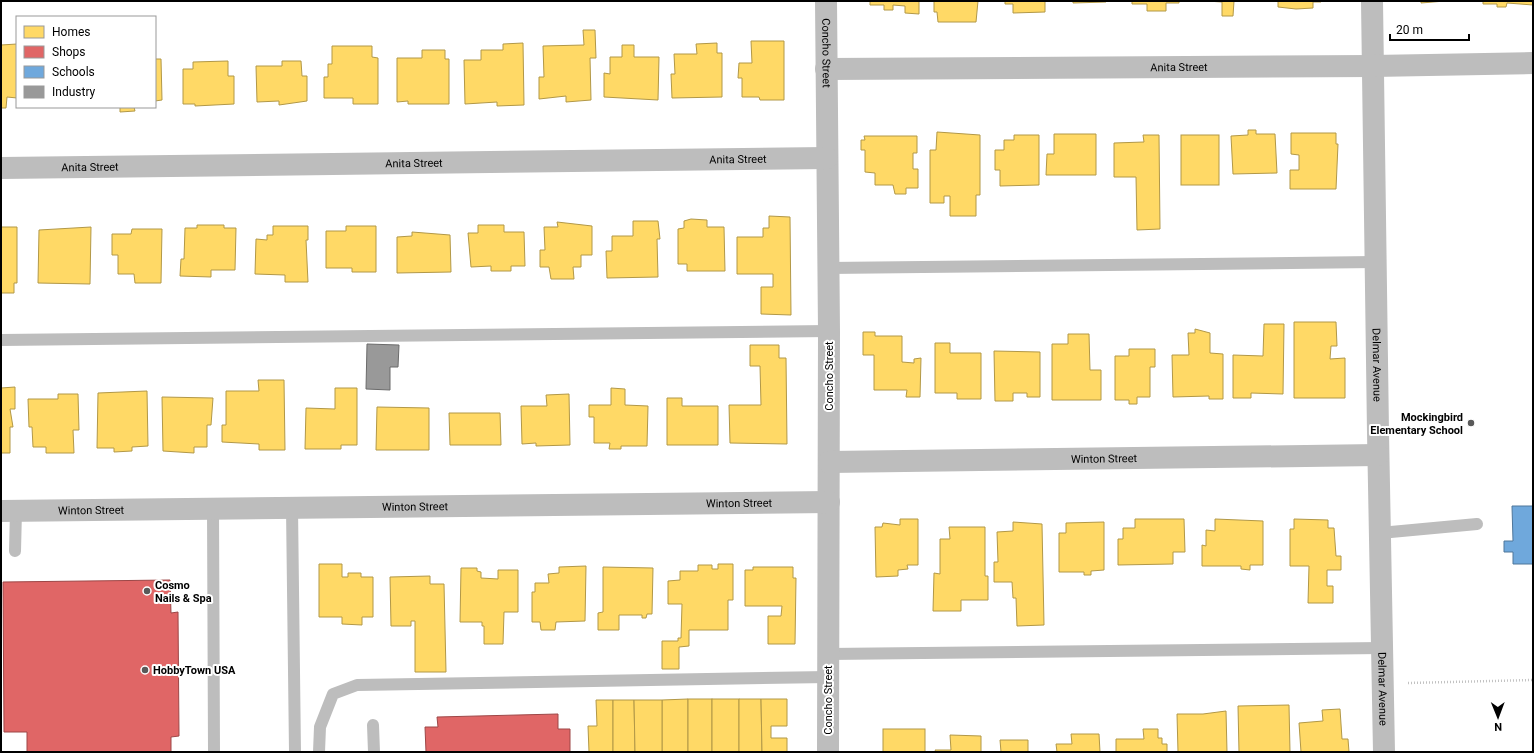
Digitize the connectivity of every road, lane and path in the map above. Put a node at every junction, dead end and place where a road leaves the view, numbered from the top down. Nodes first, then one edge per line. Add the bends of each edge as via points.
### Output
1 (826, 1) edge
2 (1372, 1) edge
3 (1533, 63) edge
4 (1373, 66) junction
5 (826, 69) junction
6 (827, 158) junction
7 (1, 168) edge
8 (1375, 262) junction
9 (828, 268) junction
10 (829, 331) junction
11 (1, 340) edge
12 (1378, 455) junction
13 (830, 462) junction
14 (829, 502) junction
15 (292, 508) junction
16 (213, 509) junction
17 (9, 511) edge
18 (1477, 524) dead end
19 (1380, 533) junction
20 (15, 551) dead end
21 (1382, 648) junction
22 (828, 654) junction
23 (828, 677) junction
24 (1533, 680) edge
25 (1408, 683) dead end
26 (373, 725) dead end
27 (214, 752) edge
28 (294, 752) edge
29 (319, 752) edge
30 (374, 752) edge
31 (828, 752) edge
32 (1384, 752) edge

1 - 5 street, Concho Street
2 - 4 street, Delmar Avenue
3 - 4 street, Anita Street
4 - 5 street, Anita Street
4 - 8 street, Delmar Avenue
5 - 6 street, Concho Street
6 - 7 street, Anita Street
6 - 9 street, Concho Street
8 - 9 lane
8 - 12 street, Delmar Avenue
9 - 10 street, Concho Street
10 - 11 lane
10 - 13 street, Concho Street
12 - 13 street, Winton Street
12 - 19 street, Delmar Avenue
13 - 14 street, Concho Street
14 - 15 street, Winton Street
14 - 22 street, Concho Street
15 - 16 street, Winton Street
15 - 28 lane
16 - 17 street, Winton Street
16 - 27 lane
17 - 20 lane
18 - 19 lane
19 - 21 street, Delmar Avenue
21 - 22 lane
21 - 32 street, Delmar Avenue
22 - 23 street, Concho Street
23 - 29 lane via 357,685 333,694 320,727
23 - 31 street, Concho Street
24 - 25 path
26 - 30 lane

